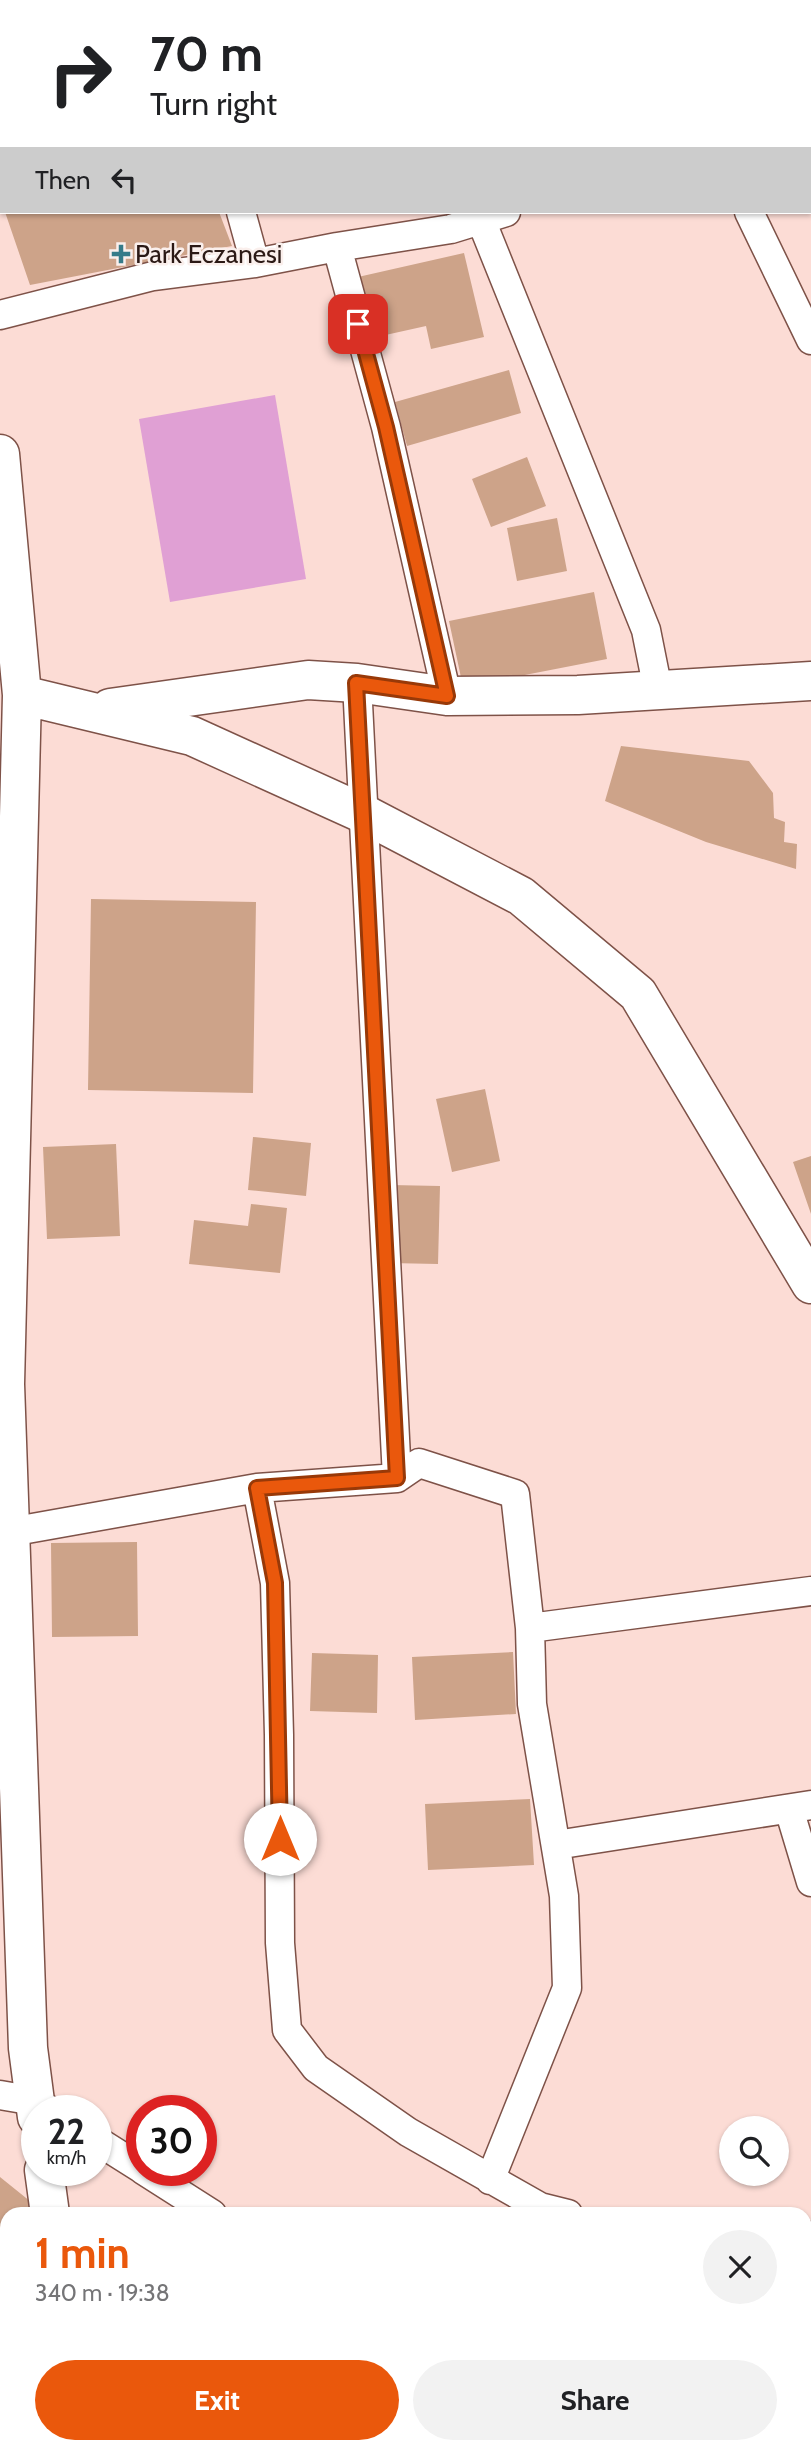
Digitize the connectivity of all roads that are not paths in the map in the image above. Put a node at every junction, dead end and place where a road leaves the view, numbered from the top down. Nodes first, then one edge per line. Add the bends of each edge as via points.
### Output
1 (242, 214) edge
2 (750, 214) edge
3 (493, 216) edge
4 (337, 247) junction
5 (256, 262) junction
6 (0, 315) edge
7 (811, 340) edge
8 (0, 454) edge
9 (811, 681) edge
10 (356, 683) junction
11 (658, 690) junction
12 (22, 695) junction
13 (447, 696) junction
14 (86, 711) junction
15 (364, 814) junction
16 (811, 1284) edge
17 (397, 1478) junction
18 (257, 1488) junction
19 (10, 1532) junction
20 (811, 1591) edge
21 (530, 1628) junction
22 (800, 1807) edge
23 (10, 1813) edge
24 (556, 1844) junction
25 (811, 1882) edge
26 (30, 2095) edge
27 (491, 2179) junction
28 (46, 2186) edge
29 (167, 2186) edge
30 (49, 2207) edge
31 (201, 2207) edge
32 (540, 2207) edge

1 - 5 street
2 - 7 street
3 - 4 street via 452,229
3 - 11 street via 646,630
4 - 5 street
4 - 13 street via 386,427
5 - 6 street via 153,276
8 - 12 street
9 - 11 street
10 - 13 street
10 - 14 street via 308,680
10 - 15 street
11 - 13 street
12 - 14 street
12 - 19 street via 5,1384
14 - 15 street via 192,736
15 - 16 street via 521,896 638,994
15 - 17 street
17 - 18 street
17 - 21 street via 419,1463 515,1494
18 - 19 street
18 - 27 street via 275,1583 280,1942 287,2030 316,2068 408,2132
19 - 23 street
20 - 21 street
21 - 24 street via 533,1704
22 - 24 street
22 - 25 street
23 - 26 street
24 - 27 street via 565,1896 567,1988
27 - 32 street
28 - 30 street
29 - 31 street

